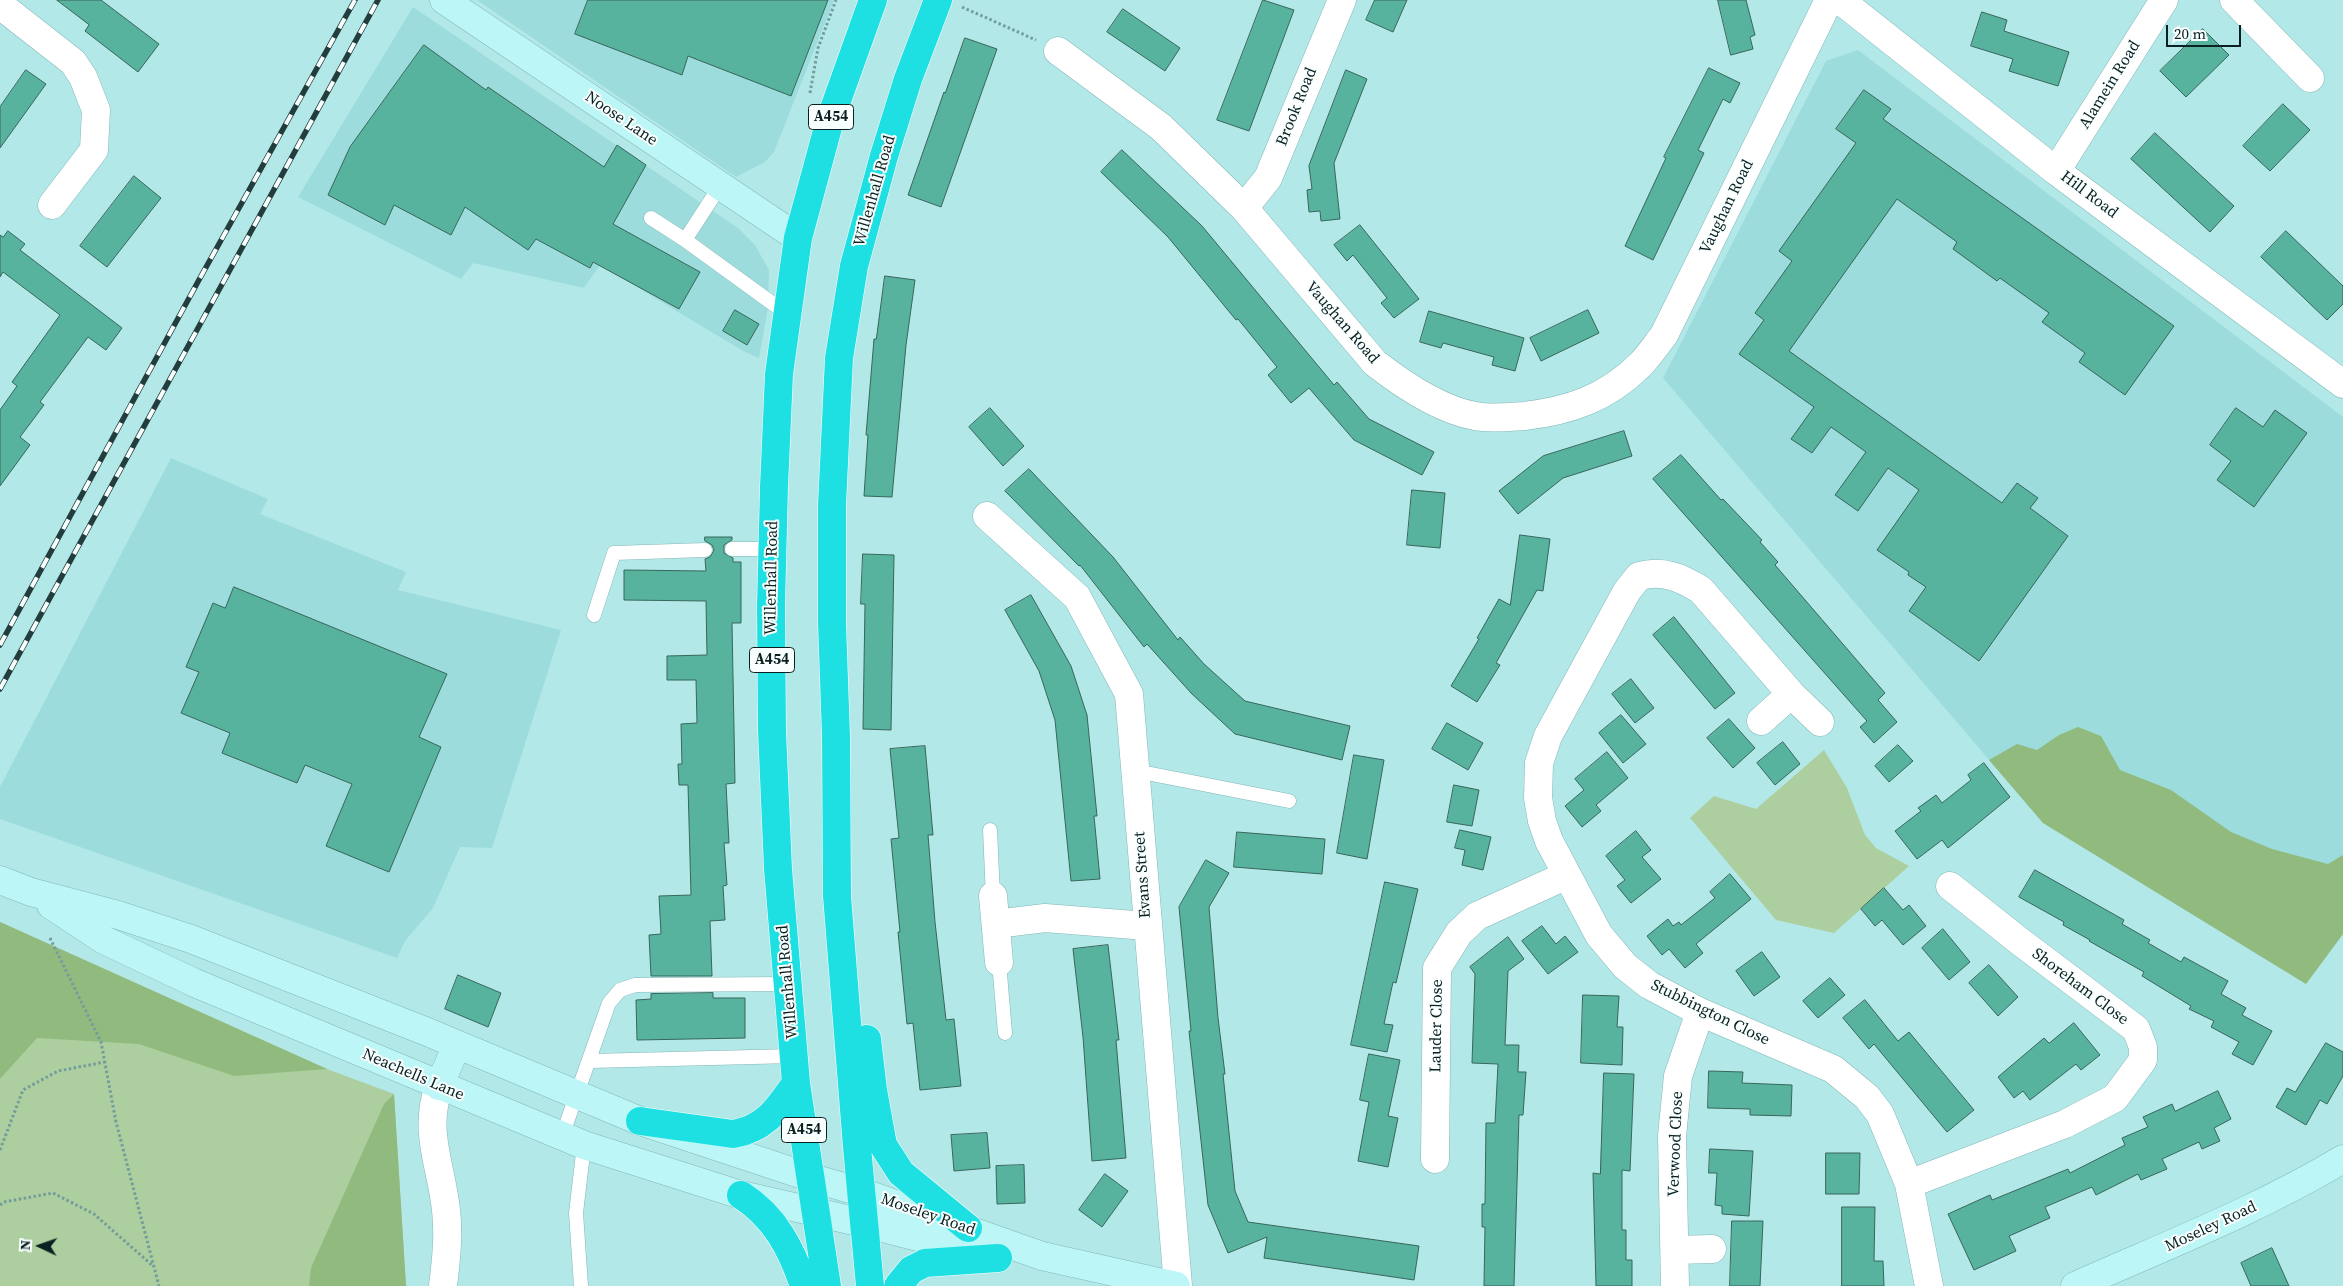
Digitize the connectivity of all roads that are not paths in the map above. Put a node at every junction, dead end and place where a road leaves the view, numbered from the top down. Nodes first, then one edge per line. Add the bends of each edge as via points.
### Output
1 (444, 0) edge
2 (873, 0) edge
3 (1342, 0) edge
4 (1829, 0) edge
5 (1840, 0) edge
6 (2164, 0) edge
7 (2234, 0) edge
8 (948, 3) edge
9 (0, 5) edge
10 (1058, 51) road end
11 (2310, 78) dead end
12 (2056, 171) junction
13 (720, 186) junction
14 (52, 205) dead end
15 (1244, 208) junction
16 (651, 218) dead end
17 (798, 238) junction
18 (685, 240) junction
19 (787, 314) junction
20 (2343, 384) edge
21 (988, 516) dead end
22 (772, 548) junction
23 (705, 550) dead end
24 (732, 550) dead end
25 (594, 615) dead end
26 (1791, 694) junction
27 (1761, 721) dead end
28 (1820, 722) dead end
29 (1136, 771) junction
30 (1290, 801) dead end
31 (990, 830) dead end
32 (1567, 875) junction
33 (0, 880) edge
34 (1950, 886) dead end
35 (31, 892) junction
36 (837, 896) junction
37 (992, 896) joint
38 (996, 924) junction
39 (1147, 926) junction
40 (191, 939) junction
41 (1000, 962) joint
42 (176, 974) junction
43 (787, 984) junction
44 (1700, 1012) junction
45 (1005, 1034) dead end
46 (457, 1044) junction
47 (794, 1056) junction
48 (590, 1061) junction
49 (796, 1083) junction
50 (439, 1086) junction
51 (577, 1094) junction
52 (640, 1121) junction
53 (573, 1141) junction
54 (1435, 1159) dead end
55 (2343, 1159) edge
56 (812, 1178) junction
57 (1909, 1184) junction
58 (860, 1192) junction
59 (741, 1196) junction
60 (815, 1211) junction
61 (863, 1223) junction
62 (968, 1228) junction
63 (1712, 1249) dead end
64 (1675, 1250) junction
65 (1042, 1256) junction
66 (998, 1258) junction
67 (2078, 1285) edge
68 (443, 1286) edge
69 (581, 1286) edge
70 (804, 1286) edge
71 (827, 1286) edge
72 (870, 1286) edge
73 (898, 1286) edge
74 (1177, 1286) edge
75 (1675, 1286) edge
76 (1929, 1286) edge

1 - 13 street, Noose Lane
2 - 17 highway, Willenhall Road / A454 via 830,120
3 - 15 street, Brook Road via 1268,178
4 - 15 street, Vaughan Road via 1664,335 1640,365 1581,405 1504,418 1476,416 1458,411 1397,380 1375,363
5 - 12 street, Hill Road
6 - 12 street, Alamein Road
7 - 11 street
8 - 36 highway, Willenhall Road via 908,79 884,156 854,266 839,358 832,505
9 - 14 street via 72,62 83,77 96,110 94,150
10 - 15 street, Vaughan Road via 1161,127
12 - 20 street, Hill Road
13 - 17 street, Noose Lane
13 - 18 lane
16 - 18 lane
17 - 19 highway, Willenhall Road / A454
18 - 19 lane
19 - 22 highway, Willenhall Road / A454 via 779,374
21 - 29 street, Evans Street via 1077,597 1129,694
22 - 24 lane
22 - 43 highway, Willenhall Road / A454 via 772,731
23 - 25 lane via 614,553
26 - 27 street
26 - 28 street, Stubbington Close
26 - 32 street, Stubbington Close via 1702,590 1661,572 1639,576 1627,590 1548,736 1538,763 1542,821
29 - 30 lane
29 - 39 street, Evans Street
31 - 37 lane
32 - 44 street, Stubbington Close via 1599,935 1625,966 1649,985
32 - 54 street, Lauder Close via 1477,916 1459,933 1438,968
33 - 35 street, Neachells Lane
34 - 57 street, Shoreham Close via 2136,1029 2143,1060 2115,1098 2065,1124
35 - 40 street, Neachells Lane
35 - 42 street, Neachells Lane via 104,940
36 - 58 highway, Willenhall Road
36 - 62 highway via 856,951 883,1145 901,1173
37 - 38 street
38 - 39 street via 1046,918
38 - 41 street
39 - 74 street, Evans Street
40 - 42 street
40 - 46 street, Neachells Lane
41 - 45 lane
42 - 50 street, Neachells Lane
43 - 47 highway, Willenhall Road / A454
43 - 48 lane via 635,985 620,990 609,1003
44 - 57 street, Stubbington Close via 1833,1069 1847,1080 1867,1097 1880,1114
44 - 64 street, Verwood Close via 1678,1076 1672,1136
46 - 50 street
46 - 51 street, Neachells Lane
47 - 48 lane
47 - 49 highway, Willenhall Road / A454
48 - 51 lane
49 - 52 highway via 771,1117 748,1132 733,1134
49 - 56 highway, Willenhall Road / A454
50 - 53 street, Neachells Lane
50 - 68 street via 431,1119 446,1211
51 - 52 street, Neachells Lane
51 - 53 lane
52 - 56 street, Neachells Lane
53 - 59 street, Neachells Lane
53 - 69 lane
55 - 67 street, Moseley Road via 2258,1206
56 - 58 street, Moseley Road
56 - 60 highway, Willenhall Road / A454
57 - 76 street, Stubbington Close
58 - 61 highway, Willenhall Road
58 - 62 street, Moseley Road
59 - 60 street, Neachells Lane
59 - 70 highway via 758,1206 774,1224
60 - 61 street, Moseley Road
60 - 71 highway, Willenhall Road / A454
61 - 66 street, Moseley Road
61 - 72 highway, Willenhall Road
62 - 65 street, Moseley Road
63 - 64 street
64 - 75 street, Verwood Close
65 - 66 street, Moseley Road
65 - 74 street, Moseley Road
66 - 73 highway via 926,1263 911,1270

